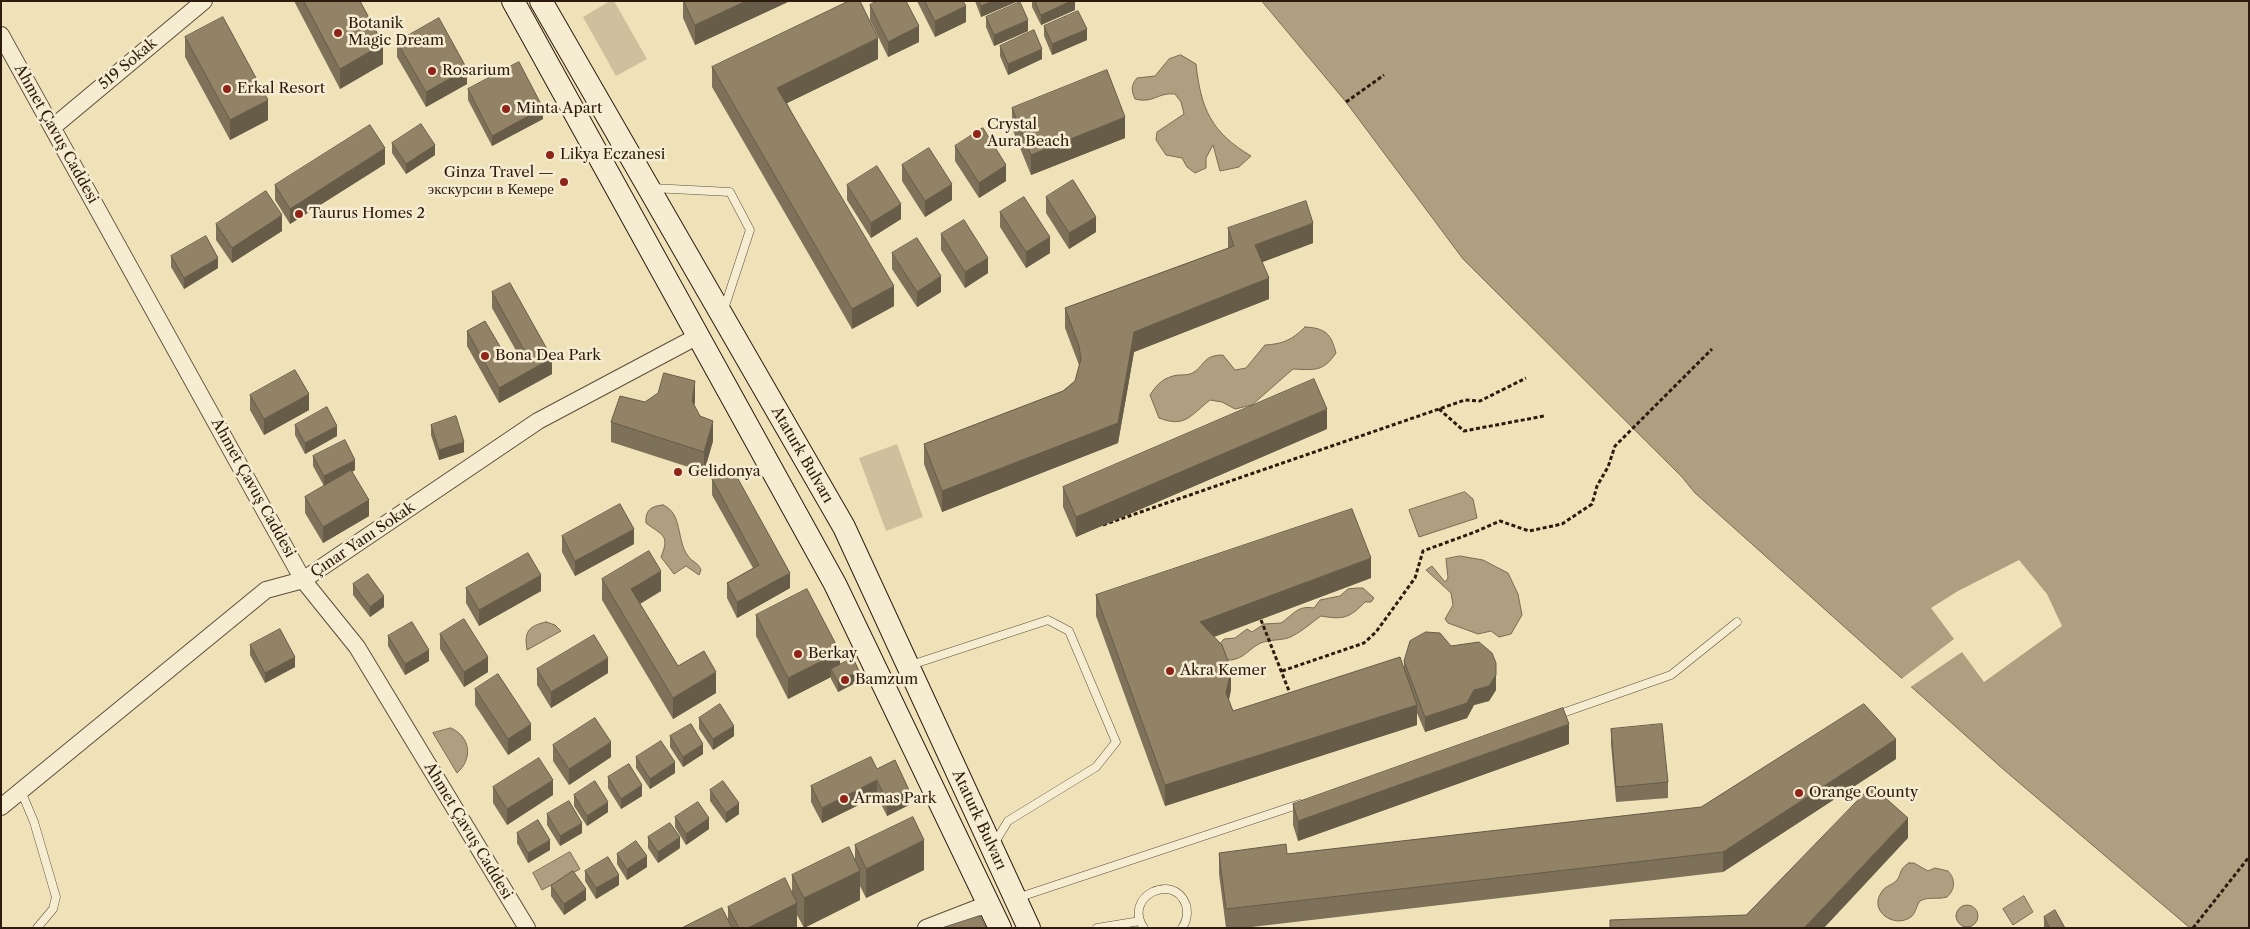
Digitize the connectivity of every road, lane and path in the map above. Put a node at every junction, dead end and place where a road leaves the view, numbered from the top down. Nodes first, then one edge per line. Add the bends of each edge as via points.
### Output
1 (204, 1) edge
2 (513, 1) edge
3 (540, 1) edge
4 (1, 35) edge
5 (1384, 76) dead end
6 (1346, 102) dead end
7 (53, 127) junction
8 (648, 188) junction
9 (722, 316) junction
10 (698, 336) junction
11 (1712, 349) dead end
12 (1526, 378) dead end
13 (1439, 409) junction
14 (1544, 416) dead end
15 (1103, 525) dead end
16 (303, 580) junction
17 (1261, 620) dead end
18 (1737, 622) dead end
19 (907, 664) junction
20 (1282, 671) junction
21 (1293, 702) edge
22 (1551, 717) edge
23 (21, 791) junction
24 (1310, 800) edge
25 (1, 807) edge
26 (992, 847) junction
27 (2249, 857) edge
28 (1015, 898) junction
29 (988, 904) junction
30 (1142, 924) edge
31 (38, 928) edge
32 (526, 928) edge
33 (926, 928) edge
34 (1000, 928) edge
35 (1029, 928) edge
36 (1097, 928) edge
37 (1182, 928) edge
38 (2192, 928) edge

1 - 7 street, 519 Sokak
2 - 10 main road, Ataturk Bulvarı
3 - 8 main road, Ataturk Bulvarı
4 - 7 street, Ahmet Çavuş Caddesi
5 - 6 path
7 - 16 street, Ahmet Çavuş Caddesi
8 - 9 main road, Ataturk Bulvarı
8 - 9 lane via 730,192 750,230
9 - 19 main road, Ataturk Bulvarı via 844,527
10 - 16 street, Çınar Yanı Sokak via 538,421
10 - 29 main road, Ataturk Bulvarı via 835,584
11 - 20 path via 1615,446 1592,504 1562,524 1529,531 1500,520 1423,551 1415,578 1376,632 1364,643
12 - 13 path via 1480,401 1465,400
13 - 14 path via 1464,432
13 - 15 path
16 - 23 street, Çınar Yanı Sokak via 266,590
16 - 32 street, Ahmet Çavuş Caddesi via 357,647
17 - 20 path
18 - 22 lane via 1671,675
19 - 26 main road, Ataturk Bulvarı
19 - 26 lane via 1048,620 1069,631 1116,742 1096,767 1008,821
20 - 21 path
23 - 25 street, Çınar Yanı Sokak
23 - 31 lane via 34,822 56,897 53,909
24 - 28 lane
26 - 28 main road, Ataturk Bulvarı
27 - 38 path
28 - 35 main road, Ataturk Bulvarı
29 - 33 street
29 - 34 main road, Ataturk Bulvarı
30 - 36 lane
30 - 37 lane via 1138,912 1144,898 1155,890 1168,890 1180,896 1187,908

